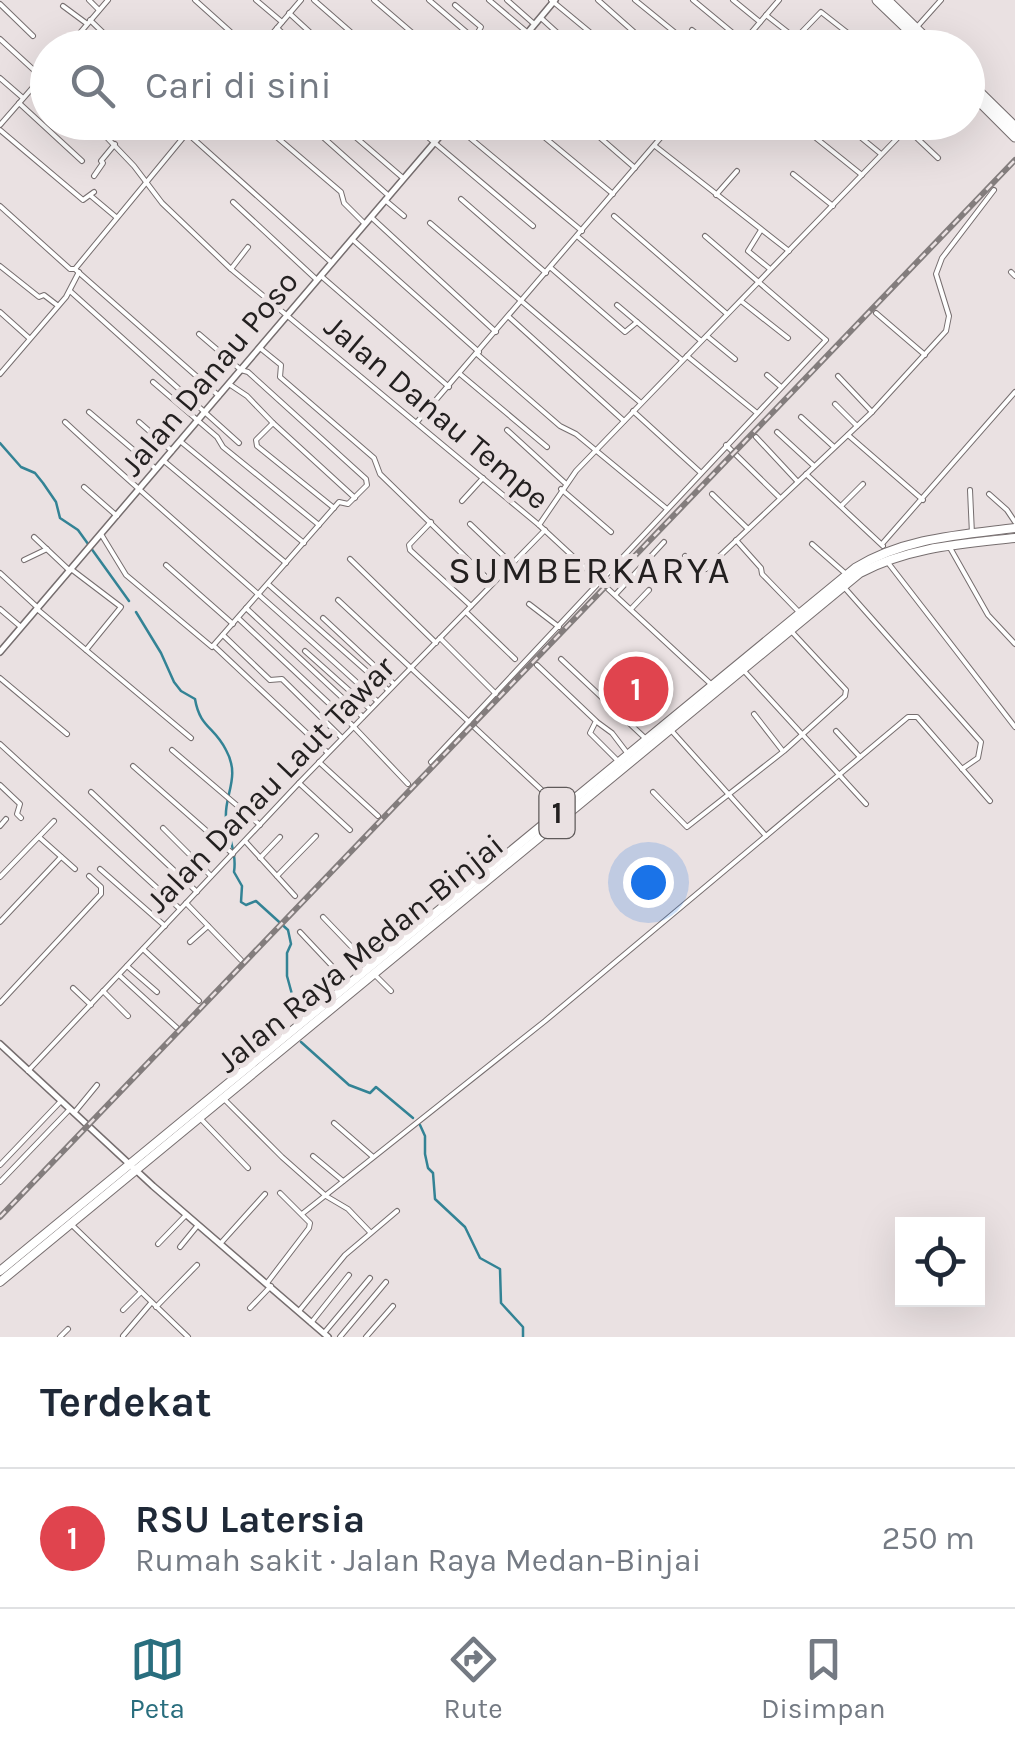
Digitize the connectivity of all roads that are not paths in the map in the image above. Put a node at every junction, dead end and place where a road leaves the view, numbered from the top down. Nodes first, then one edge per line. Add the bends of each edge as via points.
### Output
1 (89, 0) edge
2 (108, 0) edge
3 (195, 0) edge
4 (256, 0) edge
5 (301, 0) edge
6 (314, 0) edge
7 (374, 0) edge
8 (429, 0) edge
9 (490, 0) edge
10 (506, 0) edge
11 (598, 0) edge
12 (635, 0) edge
13 (694, 0) edge
14 (733, 0) edge
15 (778, 0) edge
16 (877, 0) edge
17 (887, 0) edge
18 (941, 0) edge
19 (553, 1) edge
20 (0, 4) edge
21 (456, 5) dead end
22 (63, 6) dead end
23 (99, 10) junction
24 (290, 13) junction
25 (766, 15) junction
26 (541, 18) junction
27 (88, 22) junction
28 (282, 22) junction
29 (760, 22) junction
30 (535, 24) junction
31 (277, 28) edge
32 (916, 28) joint
33 (82, 30) edge
34 (98, 30) edge
35 (228, 30) edge
36 (308, 30) edge
37 (348, 30) edge
38 (409, 30) edge
39 (464, 30) edge
40 (478, 30) edge
41 (525, 30) edge
42 (530, 30) edge
43 (554, 30) edge
44 (587, 30) edge
45 (632, 30) edge
46 (671, 30) edge
47 (731, 30) edge
48 (753, 30) edge
49 (786, 30) edge
50 (804, 30) edge
51 (844, 30) edge
52 (908, 30) edge
53 (30, 33) edge
54 (0, 39) edge
55 (30, 66) edge
56 (0, 78) edge
57 (30, 91) edge
58 (985, 98) edge
59 (21, 101) junction
60 (985, 107) edge
61 (30, 110) edge
62 (1, 124) edge
63 (1015, 127) edge
64 (1015, 137) edge
65 (61, 140) edge
66 (111, 140) edge
67 (181, 140) edge
68 (195, 140) edge
69 (280, 140) edge
70 (326, 140) edge
71 (359, 140) edge
72 (430, 140) edge
73 (437, 140) edge
74 (474, 140) edge
75 (548, 140) edge
76 (603, 140) edge
77 (659, 140) edge
78 (818, 140) edge
79 (864, 140) edge
80 (896, 140) edge
81 (920, 140) edge
82 (115, 144) junction
83 (434, 144) junction
84 (654, 146) junction
85 (882, 155) junction
86 (938, 158) dead end
87 (82, 161) dead end
88 (635, 168) junction
89 (737, 171) dead end
90 (793, 174) dead end
91 (862, 175) junction
92 (94, 176) dead end
93 (403, 178) junction
94 (145, 182) junction
95 (994, 190) dead end
96 (613, 194) junction
97 (716, 194) junction
98 (388, 198) junction
99 (460, 199) dead end
100 (233, 202) dead end
101 (0, 206) edge
102 (833, 206) junction
103 (404, 216) dead end
104 (614, 216) dead end
105 (371, 217) junction
106 (116, 218) junction
107 (430, 223) dead end
108 (365, 224) junction
109 (533, 226) dead end
110 (582, 230) junction
111 (761, 230) junction
112 (577, 236) junction
113 (705, 236) dead end
114 (352, 239) junction
115 (248, 247) dead end
116 (789, 251) junction
117 (332, 263) junction
118 (0, 266) edge
119 (231, 269) junction
120 (771, 269) junction
121 (549, 270) junction
122 (77, 271) junction
123 (319, 278) junction
124 (759, 281) junction
125 (70, 291) junction
126 (522, 301) junction
127 (740, 301) junction
128 (616, 305) dead end
129 (58, 306) junction
130 (0, 312) edge
131 (876, 313) dead end
132 (728, 314) junction
133 (287, 316) junction
134 (509, 316) junction
135 (637, 322) junction
136 (496, 332) junction
137 (199, 334) dead end
138 (706, 336) junction
139 (29, 338) junction
140 (788, 338) dead end
141 (701, 341) junction
142 (260, 348) junction
143 (478, 353) junction
144 (925, 355) junction
145 (685, 358) junction
146 (735, 359) dead end
147 (241, 370) junction
148 (0, 374) edge
149 (460, 374) junction
150 (767, 375) dead end
151 (838, 376) dead end
152 (153, 382) dead end
153 (229, 384) junction
154 (449, 387) junction
155 (781, 388) junction
156 (1015, 393) edge
157 (219, 396) junction
158 (641, 403) junction
159 (834, 404) dead end
160 (634, 411) junction
161 (88, 412) dead end
162 (757, 412) junction
163 (872, 412) junction
164 (204, 413) junction
165 (801, 416) dead end
166 (624, 420) junction
167 (198, 421) junction
168 (65, 422) dead end
169 (139, 422) dead end
170 (273, 422) junction
171 (417, 422) junction
172 (856, 426) junction
173 (507, 430) dead end
174 (777, 432) dead end
175 (848, 435) junction
176 (756, 438) dead end
177 (180, 441) junction
178 (239, 443) dead end
179 (726, 445) junction
180 (548, 447) dead end
181 (834, 447) junction
182 (172, 451) junction
183 (594, 451) junction
184 (164, 461) junction
185 (814, 466) junction
186 (156, 469) junction
187 (700, 473) junction
188 (806, 474) junction
189 (483, 478) junction
190 (798, 482) junction
191 (566, 483) junction
192 (862, 484) dead end
193 (84, 487) dead end
194 (561, 489) junction
195 (138, 490) junction
196 (970, 490) dead end
197 (712, 494) dead end
198 (989, 494) dead end
199 (355, 498) junction
200 (780, 499) junction
201 (922, 500) junction
202 (462, 501) dead end
203 (840, 507) junction
204 (334, 508) junction
205 (666, 508) junction
206 (117, 516) junction
207 (431, 522) junction
208 (470, 524) dead end
209 (319, 525) junction
210 (539, 525) junction
211 (1015, 525) edge
212 (748, 529) junction
213 (545, 530) junction
214 (611, 532) dead end
215 (101, 534) junction
216 (972, 534) junction
217 (34, 536) dead end
218 (1015, 538) edge
219 (736, 540) junction
220 (664, 542) dead end
221 (304, 543) junction
222 (812, 544) dead end
223 (948, 546) junction
224 (47, 549) junction
225 (884, 552) junction
226 (685, 556) dead end
227 (350, 559) dead end
228 (24, 560) dead end
229 (286, 564) junction
230 (511, 564) junction
231 (166, 565) dead end
232 (70, 570) junction
233 (0, 573) edge
234 (847, 574) junction
235 (600, 578) junction
236 (493, 583) junction
237 (268, 584) junction
238 (843, 586) junction
239 (649, 590) dead end
240 (260, 593) junction
241 (616, 594) junction
242 (338, 600) dead end
243 (529, 604) dead end
244 (471, 606) junction
245 (38, 608) junction
246 (246, 608) junction
247 (0, 609) edge
248 (631, 609) junction
249 (466, 612) junction
250 (799, 612) junction
251 (238, 618) junction
252 (323, 618) dead end
253 (233, 624) junction
254 (22, 627) junction
255 (559, 628) junction
256 (790, 629) junction
257 (223, 635) junction
258 (438, 641) junction
259 (1015, 644) edge
260 (214, 646) junction
261 (86, 650) junction
262 (305, 651) dead end
263 (0, 652) edge
264 (515, 659) dead end
265 (561, 659) dead end
266 (537, 665) dead end
267 (411, 669) junction
268 (742, 669) junction
269 (0, 678) edge
270 (394, 684) junction
271 (714, 687) junction
272 (388, 690) junction
273 (496, 694) junction
274 (377, 701) junction
275 (370, 708) junction
276 (754, 714) dead end
277 (363, 717) junction
278 (596, 721) junction
279 (471, 724) junction
280 (354, 726) junction
281 (1015, 727) edge
282 (670, 729) junction
283 (836, 731) dead end
284 (66, 734) dead end
285 (801, 735) junction
286 (191, 738) dead end
287 (342, 738) junction
288 (646, 739) junction
289 (0, 744) edge
290 (172, 750) dead end
291 (784, 751) junction
292 (328, 753) junction
293 (628, 754) junction
294 (861, 758) junction
295 (319, 762) junction
296 (430, 762) dead end
297 (618, 762) junction
298 (134, 766) dead end
299 (962, 768) junction
300 (840, 776) junction
301 (298, 783) junction
302 (408, 784) dead end
303 (0, 785) edge
304 (91, 792) dead end
305 (653, 792) dead end
306 (728, 796) junction
307 (990, 801) dead end
308 (866, 804) dead end
309 (562, 808) junction
310 (378, 816) dead end
311 (22, 818) dead end
312 (6, 819) dead end
313 (54, 821) dead end
314 (0, 826) edge
315 (260, 826) junction
316 (164, 828) dead end
317 (350, 830) dead end
318 (316, 836) dead end
319 (766, 836) junction
320 (39, 837) junction
321 (280, 838) dead end
322 (245, 841) junction
323 (234, 853) junction
324 (60, 857) junction
325 (260, 858) junction
326 (75, 868) dead end
327 (100, 869) dead end
328 (89, 876) dead end
329 (212, 876) junction
330 (278, 876) junction
331 (0, 877) edge
332 (197, 892) junction
333 (296, 896) dead end
334 (186, 904) junction
335 (180, 910) junction
336 (323, 917) dead end
337 (0, 922) edge
338 (165, 926) junction
339 (208, 926) junction
340 (300, 932) dead end
341 (190, 942) dead end
342 (143, 949) junction
343 (241, 960) dead end
344 (128, 966) junction
345 (372, 969) junction
346 (118, 975) junction
347 (349, 984) junction
348 (72, 988) dead end
349 (104, 991) junction
350 (391, 991) dead end
351 (157, 992) dead end
352 (199, 1001) dead end
353 (0, 1003) edge
354 (91, 1005) junction
355 (128, 1016) dead end
356 (178, 1028) dead end
357 (0, 1044) edge
358 (28, 1071) junction
359 (97, 1085) dead end
360 (223, 1098) junction
361 (61, 1101) junction
362 (72, 1111) junction
363 (199, 1118) junction
364 (334, 1123) dead end
365 (313, 1156) dead end
366 (374, 1157) junction
367 (0, 1165) edge
368 (132, 1167) junction
369 (248, 1168) dead end
370 (342, 1181) junction
371 (0, 1182) edge
372 (265, 1194) dead end
373 (280, 1194) dead end
374 (326, 1196) junction
375 (397, 1211) dead end
376 (302, 1214) junction
377 (186, 1215) junction
378 (68, 1221) junction
379 (198, 1226) junction
380 (370, 1232) junction
381 (158, 1244) dead end
382 (220, 1244) junction
383 (180, 1247) dead end
384 (197, 1265) dead end
385 (0, 1270) edge
386 (349, 1275) dead end
387 (370, 1278) dead end
388 (0, 1282) edge
389 (386, 1282) dead end
390 (268, 1284) junction
391 (140, 1293) junction
392 (154, 1305) junction
393 (392, 1306) dead end
394 (250, 1308) dead end
395 (123, 1310) dead end
396 (299, 1311) junction
397 (311, 1322) junction
398 (68, 1329) dead end
399 (326, 1335) edge
400 (123, 1336) edge
401 (60, 1337) edge
402 (188, 1337) edge
403 (340, 1337) edge
404 (366, 1337) edge

1 - 23 street
2 - 23 street
3 - 35 street
4 - 28 street
5 - 24 street
6 - 37 street
7 - 38 street
8 - 39 street
9 - 41 street
10 - 30 street
11 - 45 street
12 - 46 street
13 - 47 street
14 - 29 street
15 - 25 street
16 - 52 highway
17 - 32 highway
18 - 32 street
19 - 26 street
19 - 44 street
20 - 53 street
21 - 40 street
22 - 27 street
23 - 27 street
24 - 28 street
24 - 36 street
25 - 29 street
25 - 49 street
26 - 30 street
26 - 43 street
27 - 33 street
27 - 34 street
28 - 31 street
29 - 48 street
30 - 42 street
50 - 51 street via 822,12
54 - 55 street
56 - 59 street
57 - 59 street
58 - 63 highway
59 - 61 street
59 - 62 street
60 - 64 highway
62 - 106 street via 81,198 93,194
65 - 87 street
66 - 82 street, Jalan Danau Tempe
67 - 94 street
68 - 117 street
69 - 108 street via 340,192
70 - 98 street
71 - 93 street
72 - 83 street
73 - 83 street, Jalan Danau Poso
74 - 110 street
75 - 96 street
76 - 88 street
77 - 84 street
78 - 91 street
79 - 85 street
80 - 85 street
81 - 86 street
82 - 92 street
82 - 94 street, Jalan Danau Tempe
83 - 93 street, Jalan Danau Poso
83 - 109 street
84 - 88 street
84 - 97 street
85 - 91 street
88 - 96 street
89 - 97 street
90 - 102 street
91 - 102 street
93 - 98 street, Jalan Danau Poso
94 - 106 street
94 - 119 street, Jalan Danau Tempe
95 - 144 street via 940,263 936,274 950,327
96 - 110 street
97 - 111 street
98 - 103 street
98 - 105 street, Jalan Danau Poso
99 - 121 street
100 - 123 street
101 - 122 street
102 - 116 street
104 - 132 street
105 - 108 street, Jalan Danau Poso
105 - 136 street
106 - 122 street
107 - 126 street
108 - 114 street, Jalan Danau Poso
110 - 112 street
111 - 116 street
111 - 120 street via 748,250
112 - 121 street
112 - 141 street
113 - 124 street
114 - 117 street, Jalan Danau Poso
114 - 143 street
115 - 119 street
116 - 120 street
117 - 123 street, Jalan Danau Poso
118 - 129 street
119 - 133 street, Jalan Danau Tempe
120 - 124 street
121 - 126 street
121 - 135 street via 625,332
122 - 125 street
122 - 157 street
123 - 133 street, Jalan Danau Poso
123 - 154 street
124 - 127 street
124 - 155 street via 826,340
125 - 129 street
125 - 164 street
126 - 134 street
126 - 158 street
127 - 132 street
127 - 140 street
128 - 135 street
129 - 139 street
130 - 139 street
131 - 144 street
132 - 138 street
133 - 142 street, Jalan Danau Poso
133 - 171 street, Jalan Danau Tempe
134 - 136 street
134 - 166 street
135 - 145 street
136 - 143 street
137 - 147 street
138 - 141 street
138 - 146 street
139 - 148 street
141 - 145 street
142 - 147 street, Jalan Danau Poso
142 - 207 street via 281,365 280,377 374,458 380,474
143 - 149 street
143 - 183 street
144 - 163 street
145 - 158 street
145 - 162 street
147 - 153 street, Jalan Danau Poso
147 - 199 street via 366,478
149 - 154 street
149 - 180 street
150 - 155 street
151 - 163 street
152 - 167 street
153 - 157 street, Jalan Danau Poso
153 - 170 street
154 - 171 street
155 - 162 street
156 - 201 street
157 - 164 street, Jalan Danau Poso
158 - 160 street
159 - 172 street
160 - 166 street
160 - 187 street
161 - 186 street
162 - 179 street
163 - 172 street
164 - 167 street, Jalan Danau Poso
164 - 178 street
165 - 181 street
166 - 183 street
167 - 177 street, Jalan Danau Poso
167 - 209 street
168 - 195 street
169 - 182 street
170 - 199 street
170 - 204 street via 257,446
171 - 189 street, Jalan Danau Tempe
172 - 175 street
173 - 191 street
174 - 185 street
175 - 181 street
175 - 201 street
176 - 190 street
177 - 182 street, Jalan Danau Poso
177 - 221 street
179 - 187 street
179 - 200 street
181 - 185 street
182 - 184 street, Jalan Danau Poso
183 - 191 street
183 - 205 street
184 - 186 street, Jalan Danau Poso
184 - 229 street
185 - 188 street
186 - 195 street, Jalan Danau Poso
187 - 205 street
188 - 190 street
188 - 203 street
189 - 202 street
189 - 210 street, Jalan Danau Tempe
190 - 200 street
191 - 194 street
192 - 203 street
193 - 206 street
194 - 210 street
194 - 214 street
195 - 206 street, Jalan Danau Poso
195 - 240 street
196 - 216 street
197 - 212 street
198 - 211 street
199 - 204 street
200 - 212 street
201 - 225 street
203 - 225 street
204 - 209 street
205 - 235 street
206 - 215 street, Jalan Danau Poso
207 - 236 street
207 - 244 street via 410,550
208 - 230 street
209 - 221 street
210 - 213 street, Jalan Danau Tempe
211 - 216 main road, Jalan Raya Medan-Binjai / 1
212 - 219 street
213 - 230 street, Jalan Danau Laut Tawar
213 - 235 street, Jalan Danau Tempe
215 - 232 street, Jalan Danau Poso
215 - 260 street via 126,575
216 - 225 main road, Jalan Raya Medan-Binjai / 1
217 - 224 street
218 - 223 main road, Jalan Raya Medan-Binjai / 1
219 - 226 street via 703,571
219 - 250 street
220 - 241 street
221 - 229 street
222 - 234 street
223 - 225 main road, Jalan Raya Medan-Binjai / 1
223 - 259 street via 986,612
224 - 228 street
224 - 232 street
225 - 234 main road, Jalan Raya Medan-Binjai / 1
225 - 238 main road, Jalan Raya Medan-Binjai / 1
225 - 281 street
227 - 258 street
229 - 237 street
230 - 236 street, Jalan Danau Laut Tawar
231 - 253 street
232 - 245 street, Jalan Danau Poso
232 - 261 street via 121,607
233 - 245 street
234 - 250 main road, Jalan Raya Medan-Binjai / 1
235 - 241 street, Jalan Danau Tempe
235 - 255 street
236 - 244 street, Jalan Danau Laut Tawar
237 - 240 street
237 - 272 street
238 - 256 main road, Jalan Raya Medan-Binjai / 1
238 - 299 street via 981,742 978,758
239 - 248 street
240 - 246 street
240 - 274 street
241 - 248 street, Jalan Danau Tempe
242 - 267 street
243 - 255 street
244 - 249 street, Jalan Danau Laut Tawar
245 - 254 street, Jalan Danau Poso
245 - 261 street
246 - 251 street
246 - 277 street
247 - 254 street
248 - 271 street, Jalan Danau Tempe
249 - 258 street, Jalan Danau Laut Tawar
249 - 264 street
250 - 271 main road, Jalan Raya Medan-Binjai / 1
251 - 253 street
251 - 280 street
252 - 270 street
253 - 257 street
254 - 263 street, Jalan Danau Poso
255 - 273 street
256 - 268 main road, Jalan Raya Medan-Binjai / 1
256 - 285 street via 847,693
257 - 260 street
257 - 287 street via 270,680 282,679
258 - 267 street, Jalan Danau Laut Tawar
258 - 273 street
260 - 292 street
261 - 286 street
262 - 275 street
265 - 288 street
266 - 278 street
267 - 270 street, Jalan Danau Laut Tawar
267 - 279 street
268 - 271 main road, Jalan Raya Medan-Binjai / 1
268 - 285 street
269 - 284 street
270 - 272 street, Jalan Danau Laut Tawar
271 - 282 main road, Jalan Raya Medan-Binjai / 1
271 - 288 main road, Jalan Raya Medan-Binjai / 1
272 - 274 street, Jalan Danau Laut Tawar
273 - 279 street
274 - 275 street, Jalan Danau Laut Tawar
275 - 277 street, Jalan Danau Laut Tawar
276 - 291 street
277 - 280 street, Jalan Danau Laut Tawar
278 - 293 street
278 - 297 street via 590,734
279 - 296 street
279 - 309 street
280 - 287 street, Jalan Danau Laut Tawar
280 - 302 street
282 - 306 street
282 - 345 main road, Jalan Raya Medan-Binjai / 1
283 - 294 street
285 - 291 street
285 - 300 street
287 - 292 street, Jalan Danau Laut Tawar
288 - 293 main road, Jalan Raya Medan-Binjai / 1
289 - 335 street
290 - 315 street
291 - 306 street
292 - 295 street, Jalan Danau Laut Tawar
293 - 297 main road, Jalan Raya Medan-Binjai / 1
294 - 299 street via 912,715
294 - 300 street
295 - 301 street, Jalan Danau Laut Tawar
295 - 310 street
297 - 309 main road, Jalan Raya Medan-Binjai / 1
298 - 323 street
299 - 307 street
300 - 308 street
300 - 319 street
301 - 315 street, Jalan Danau Laut Tawar
301 - 317 street
303 - 311 street via 20,804
304 - 332 street
305 - 306 street via 687,827
306 - 319 street
309 - 345 main road, Jalan Raya Medan-Binjai / 1
312 - 314 street
313 - 320 street
315 - 322 street, Jalan Danau Laut Tawar
316 - 329 street
318 - 330 street
319 - 366 street
320 - 324 street
320 - 331 street
321 - 325 street
322 - 323 street, Jalan Danau Laut Tawar
322 - 325 street
323 - 329 street, Jalan Danau Laut Tawar
324 - 326 street
324 - 337 street
325 - 330 street
327 - 338 street
328 - 353 street via 101,894
329 - 332 street, Jalan Danau Laut Tawar
330 - 333 street
332 - 334 street, Jalan Danau Laut Tawar
334 - 335 street, Jalan Danau Laut Tawar
334 - 339 street
335 - 338 street, Jalan Danau Laut Tawar
336 - 345 street
338 - 342 street, Jalan Danau Laut Tawar
339 - 341 street
339 - 343 street
340 - 347 street
342 - 344 street, Jalan Danau Laut Tawar
342 - 352 street
344 - 346 street, Jalan Danau Laut Tawar
344 - 351 street
345 - 347 main road, Jalan Raya Medan-Binjai / 1
345 - 350 street
345 - 360 main road, Jalan Raya Medan-Binjai / 1
346 - 349 street, Jalan Danau Laut Tawar
346 - 356 street
347 - 368 main road, Jalan Raya Medan-Binjai / 1
348 - 354 street
349 - 354 street, Jalan Danau Laut Tawar
349 - 355 street
354 - 358 street, Jalan Danau Laut Tawar
357 - 358 street
358 - 361 street
359 - 362 street
360 - 363 main road, Jalan Raya Medan-Binjai / 1
360 - 374 street
361 - 362 street
361 - 367 street
362 - 368 street
362 - 371 street
363 - 368 main road, Jalan Raya Medan-Binjai / 1
363 - 369 street
364 - 366 street
365 - 370 street
366 - 370 street
368 - 377 street
368 - 378 main road, Jalan Raya Medan-Binjai / 1
370 - 374 street
372 - 382 street
373 - 376 street
374 - 376 street
374 - 380 street
375 - 380 street
376 - 390 street via 310,1228
377 - 379 street
377 - 381 street
378 - 385 main road, Jalan Raya Medan-Binjai / 1
378 - 388 main road, Jalan Raya Medan-Binjai / 1
378 - 391 street
379 - 382 street
379 - 383 street
380 - 396 street
382 - 390 street
384 - 392 street
386 - 397 street
387 - 399 street
389 - 403 street
390 - 394 street
390 - 396 street
391 - 392 street
391 - 395 street
392 - 400 street
392 - 402 street
393 - 404 street
396 - 397 street
397 - 399 street
398 - 401 street

